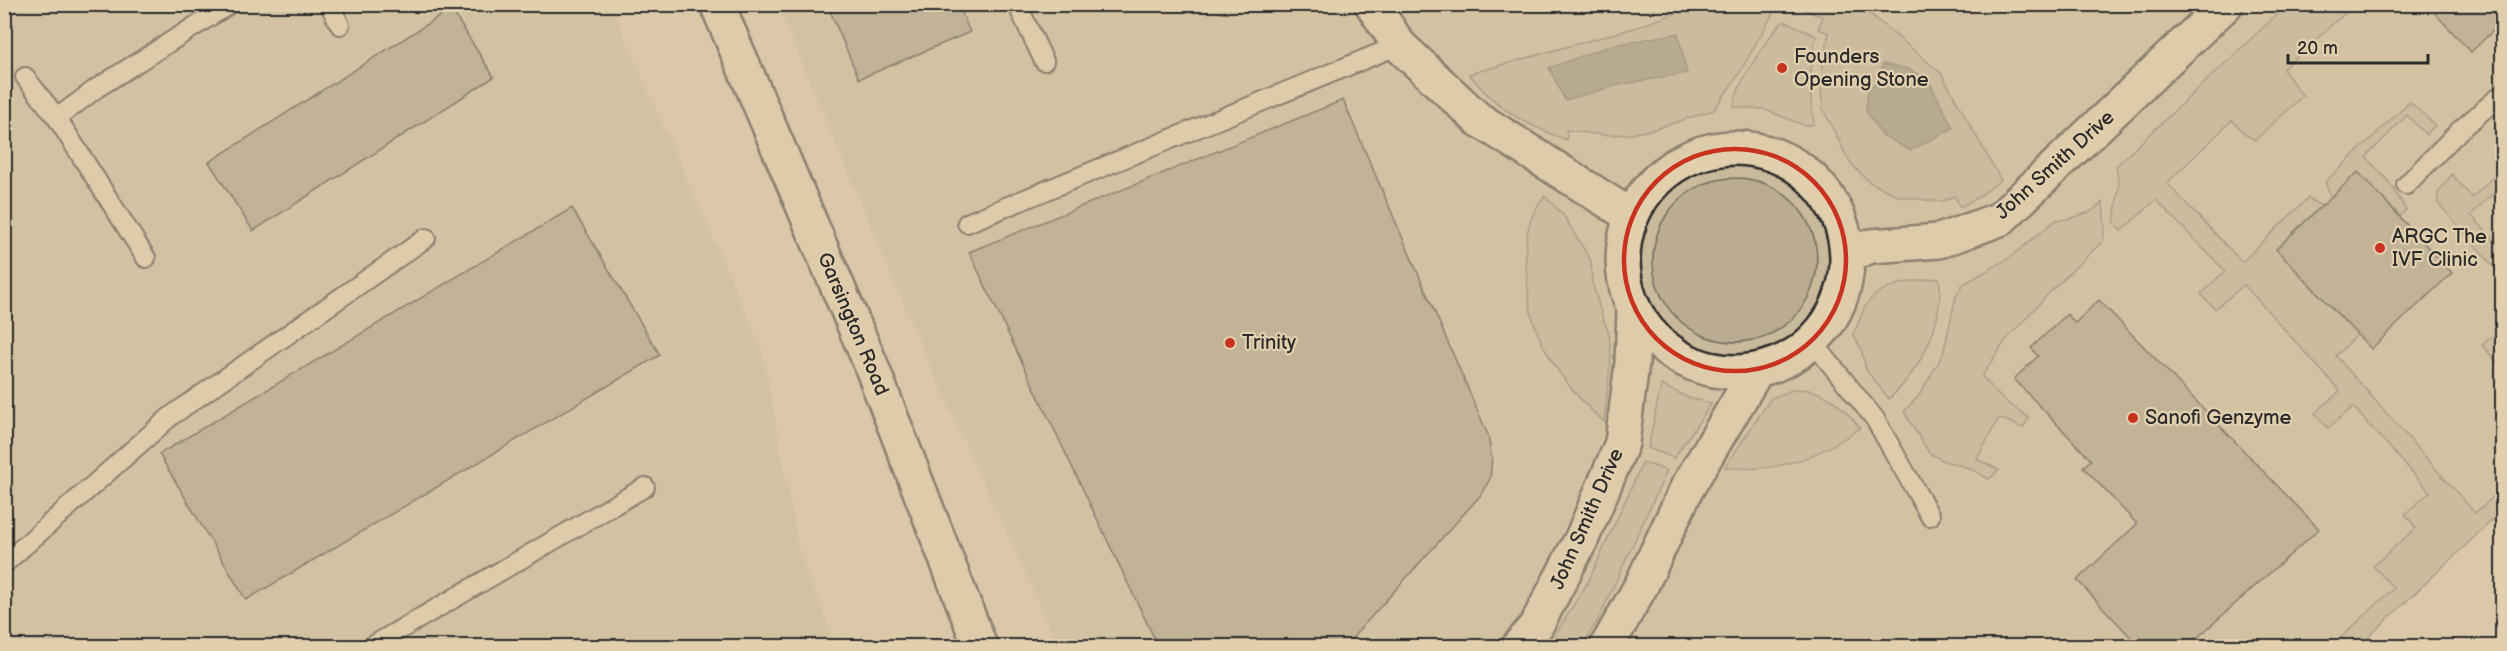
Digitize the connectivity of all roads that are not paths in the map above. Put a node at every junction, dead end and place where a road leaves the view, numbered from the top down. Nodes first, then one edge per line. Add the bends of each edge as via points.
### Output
1 (230, 4) edge
2 (329, 4) edge
3 (717, 4) edge
4 (1017, 4) edge
5 (1372, 4) edge
6 (2226, 4) edge
7 (340, 25) dead end
8 (1399, 45) junction
9 (1044, 61) dead end
10 (25, 77) dead end
11 (2502, 94) edge
12 (57, 118) junction
13 (2406, 185) dead end
14 (1631, 216) junction
15 (967, 223) dead end
16 (426, 238) dead end
17 (1847, 255) junction
18 (146, 258) dead end
19 (1634, 310) junction
20 (1812, 341) junction
21 (1757, 370) junction
22 (645, 487) dead end
23 (1930, 516) dead end
24 (4, 564) edge
25 (372, 646) edge
26 (980, 646) edge
27 (1519, 646) edge
28 (1607, 646) edge

1 - 12 lane via 97,88
2 - 7 lane
3 - 26 street, Garsington Road via 869,360
4 - 9 lane
5 - 8 street
6 - 17 street, John Smith Drive via 2000,219 1939,241 1871,246
8 - 14 street via 1478,119
8 - 15 lane
10 - 12 lane
11 - 13 lane
12 - 18 lane
14 - 17 street, John Smith Drive via 1664,171 1686,158 1714,148 1750,148 1780,159 1807,177 1830,202 1843,231
14 - 19 street, John Smith Drive via 1623,269
16 - 24 lane via 171,416
17 - 20 street, John Smith Drive via 1838,304 1827,326
19 - 21 street, John Smith Drive via 1654,338 1694,364 1733,373
19 - 27 street, John Smith Drive via 1622,443 1582,538 1536,626
20 - 21 street, John Smith Drive via 1780,364
20 - 23 lane via 1875,419
21 - 28 street via 1687,488 1642,584
22 - 25 lane

